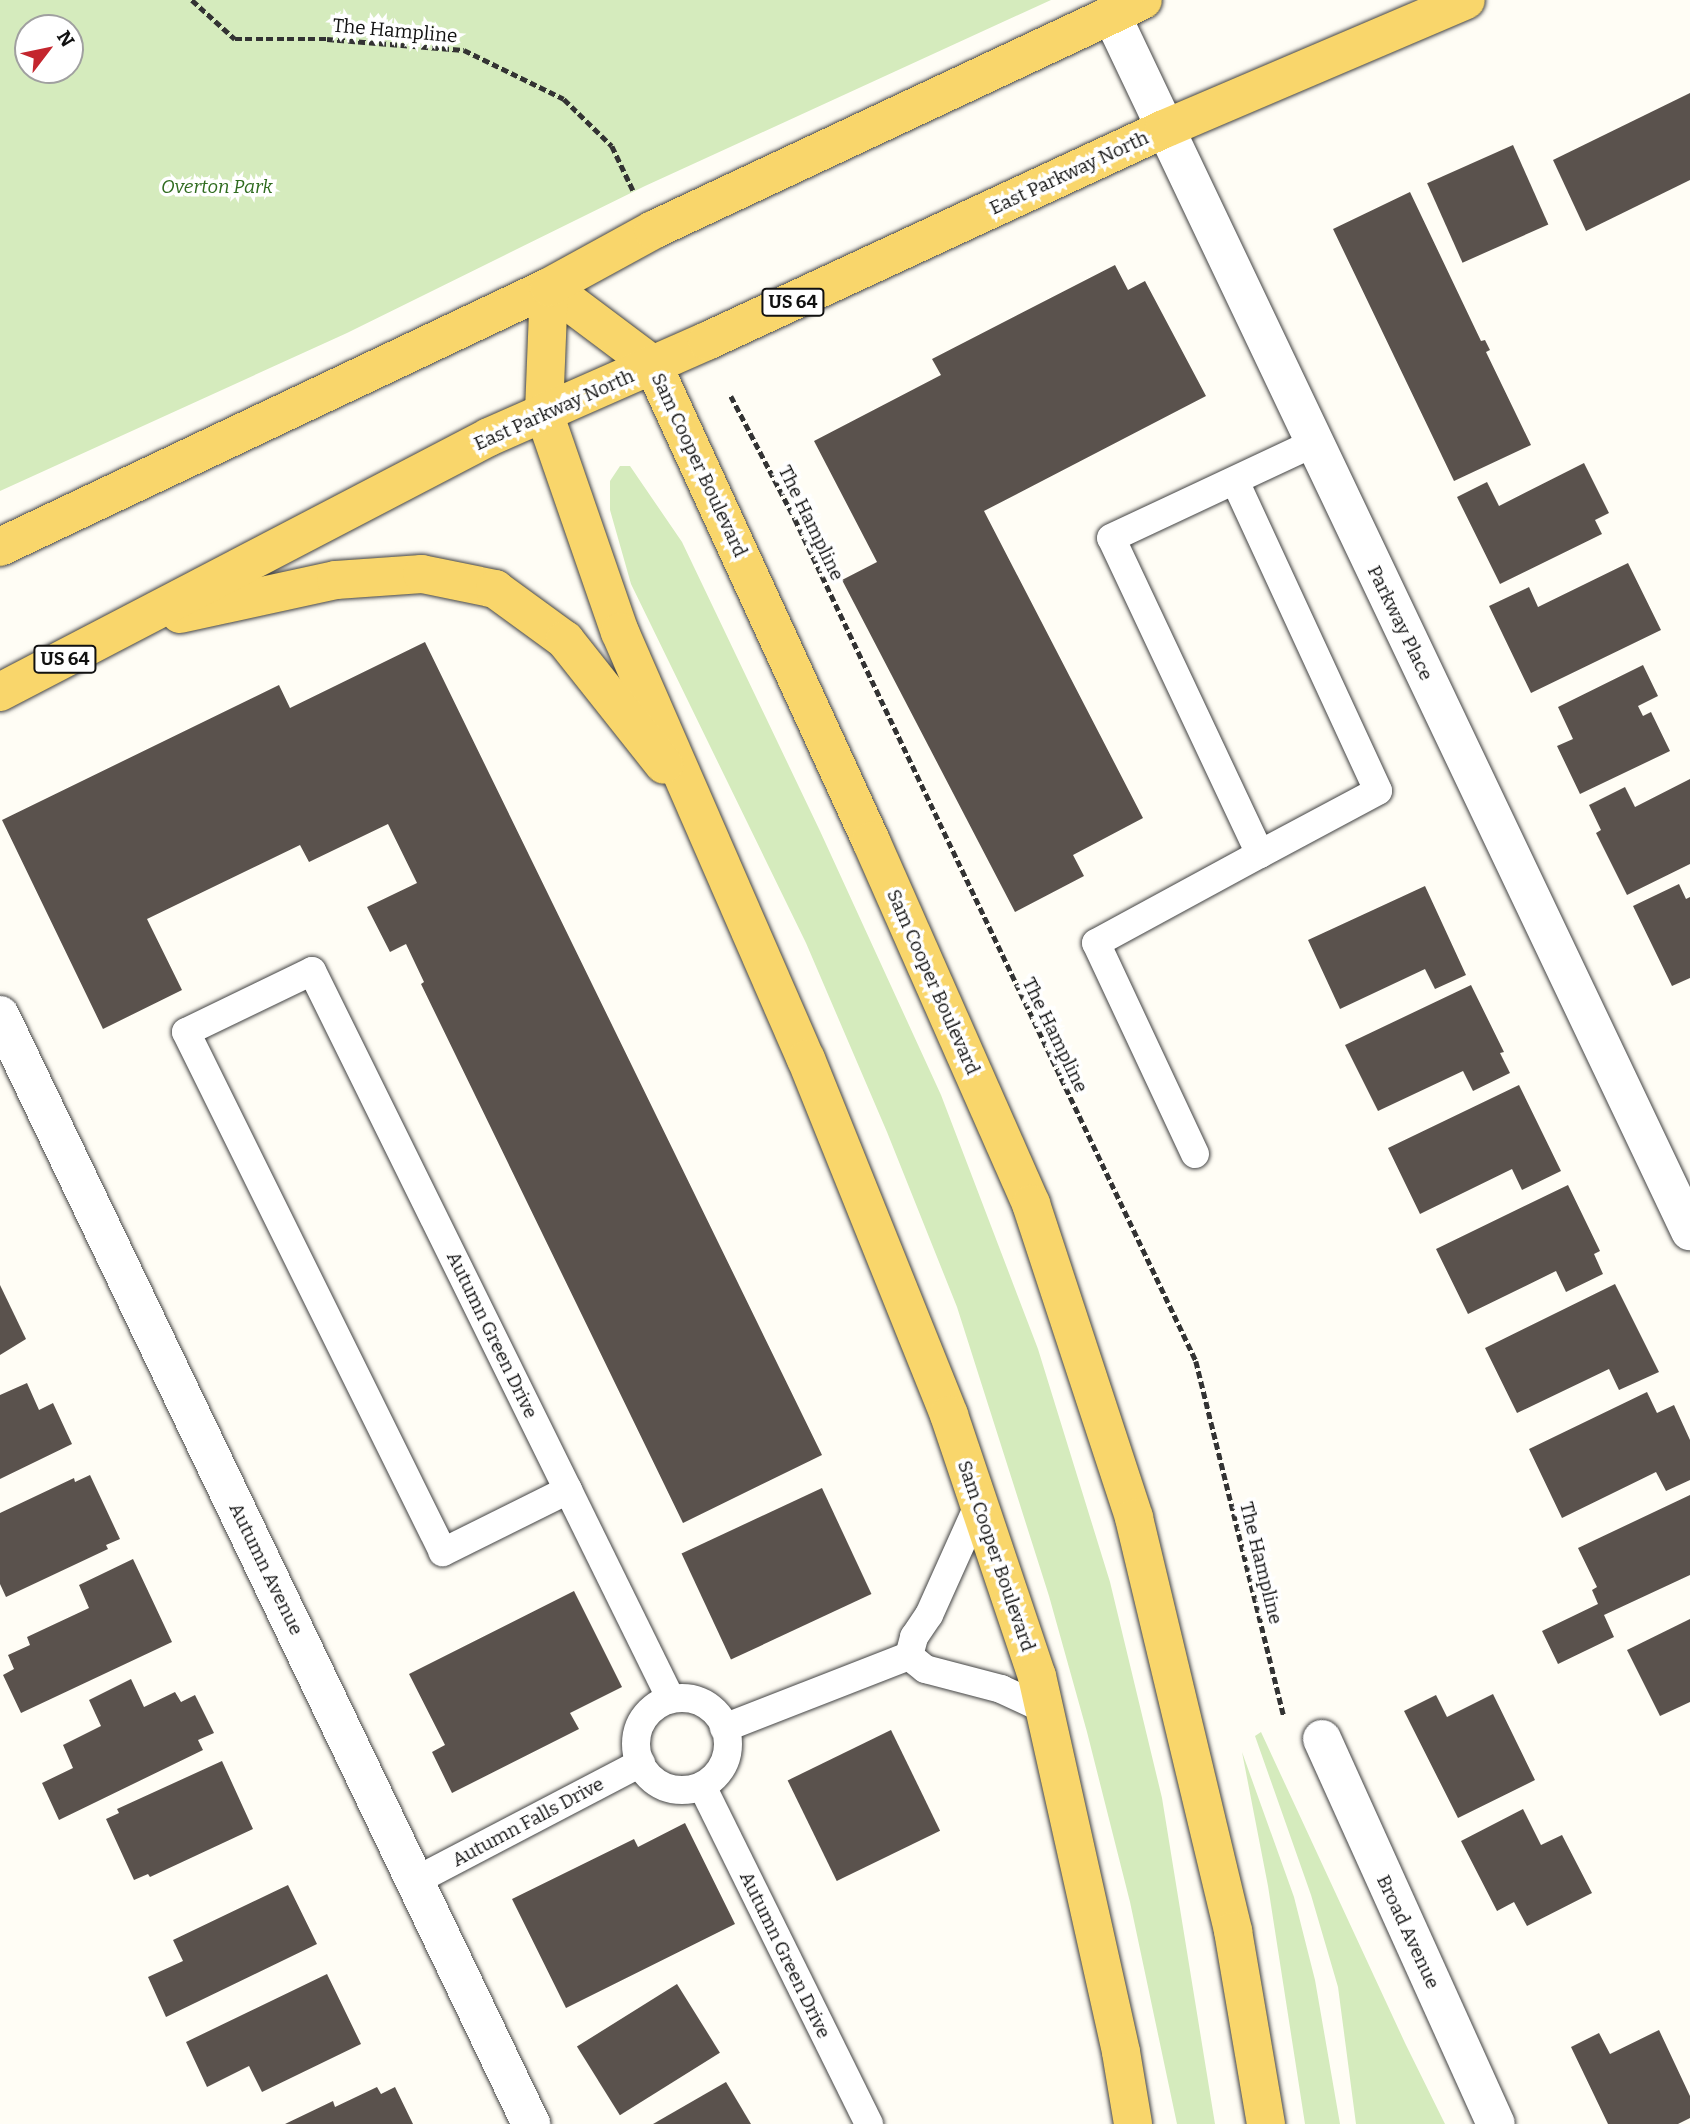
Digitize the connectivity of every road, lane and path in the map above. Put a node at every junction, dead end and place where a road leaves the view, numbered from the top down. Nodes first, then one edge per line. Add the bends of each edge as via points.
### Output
1 (192, 0) edge
2 (1466, 0) edge
3 (1127, 7) edge
4 (1164, 129) junction
5 (635, 194) dead end
6 (549, 287) junction
7 (653, 365) junction
8 (731, 396) dead end
9 (544, 413) junction
10 (1314, 443) junction
11 (1234, 481) junction
12 (0, 547) edge
13 (130, 625) junction
14 (0, 692) edge
15 (698, 809) junction
16 (1260, 854) junction
17 (0, 1015) edge
18 (1195, 1154) dead end
19 (1690, 1231) edge
20 (568, 1490) junction
21 (979, 1504) junction
22 (909, 1656) junction
23 (671, 1699) junction
24 (1044, 1709) junction
25 (1284, 1712) dead end
26 (724, 1728) junction
27 (1322, 1739) dead end
28 (641, 1763) junction
29 (702, 1786) junction
30 (415, 1881) junction
31 (531, 2124) edge
32 (869, 2124) edge
33 (1133, 2124) edge
34 (1265, 2124) edge
35 (1496, 2124) edge

1 - 5 path, The Hampline via 235,38 327,39 464,50 564,99 612,146
2 - 4 main road, East Parkway North / US 64
3 - 4 street, Parkway Place
3 - 6 main road via 653,230
4 - 7 main road, East Parkway North / US 64
4 - 10 street, Parkway Place
6 - 7 main road, Sam Cooper Boulevard
6 - 9 main road, Sam Cooper Boulevard
6 - 12 main road
7 - 9 main road, East Parkway North / US 64
7 - 34 main road, Sam Cooper Boulevard via 1031,1204 1134,1518 1233,1931
8 - 25 path, The Hampline via 795,519 1196,1361
9 - 13 main road, East Parkway North / US 64 via 489,437
9 - 15 main road, Sam Cooper Boulevard via 620,632
10 - 11 lane
10 - 19 street, Parkway Place
11 - 16 lane via 1378,791
11 - 16 lane via 1111,538
13 - 14 main road, East Parkway North / US 64
13 - 15 main road via 336,580 422,574 495,589 565,640
15 - 21 main road, Sam Cooper Boulevard via 816,1084 949,1415
16 - 18 lane via 1096,943
17 - 30 street, Autumn Avenue
20 - 20 lane, Autumn Green Drive via 443,1552 186,1032 312,971
20 - 23 lane, Autumn Green Drive
21 - 22 lane
21 - 24 main road, Sam Cooper Boulevard
22 - 24 lane via 925,1669 1001,1689
22 - 26 lane
23 - 26 lane via 713,1710
23 - 28 lane via 658,1705 639,1727 636,1741
24 - 33 main road, Sam Cooper Boulevard
26 - 29 lane via 728,1750 723,1764
27 - 35 street, Broad Avenue
28 - 29 lane via 656,1782 670,1789
28 - 30 lane, Autumn Falls Drive
29 - 32 lane, Autumn Green Drive
30 - 31 street, Autumn Avenue

